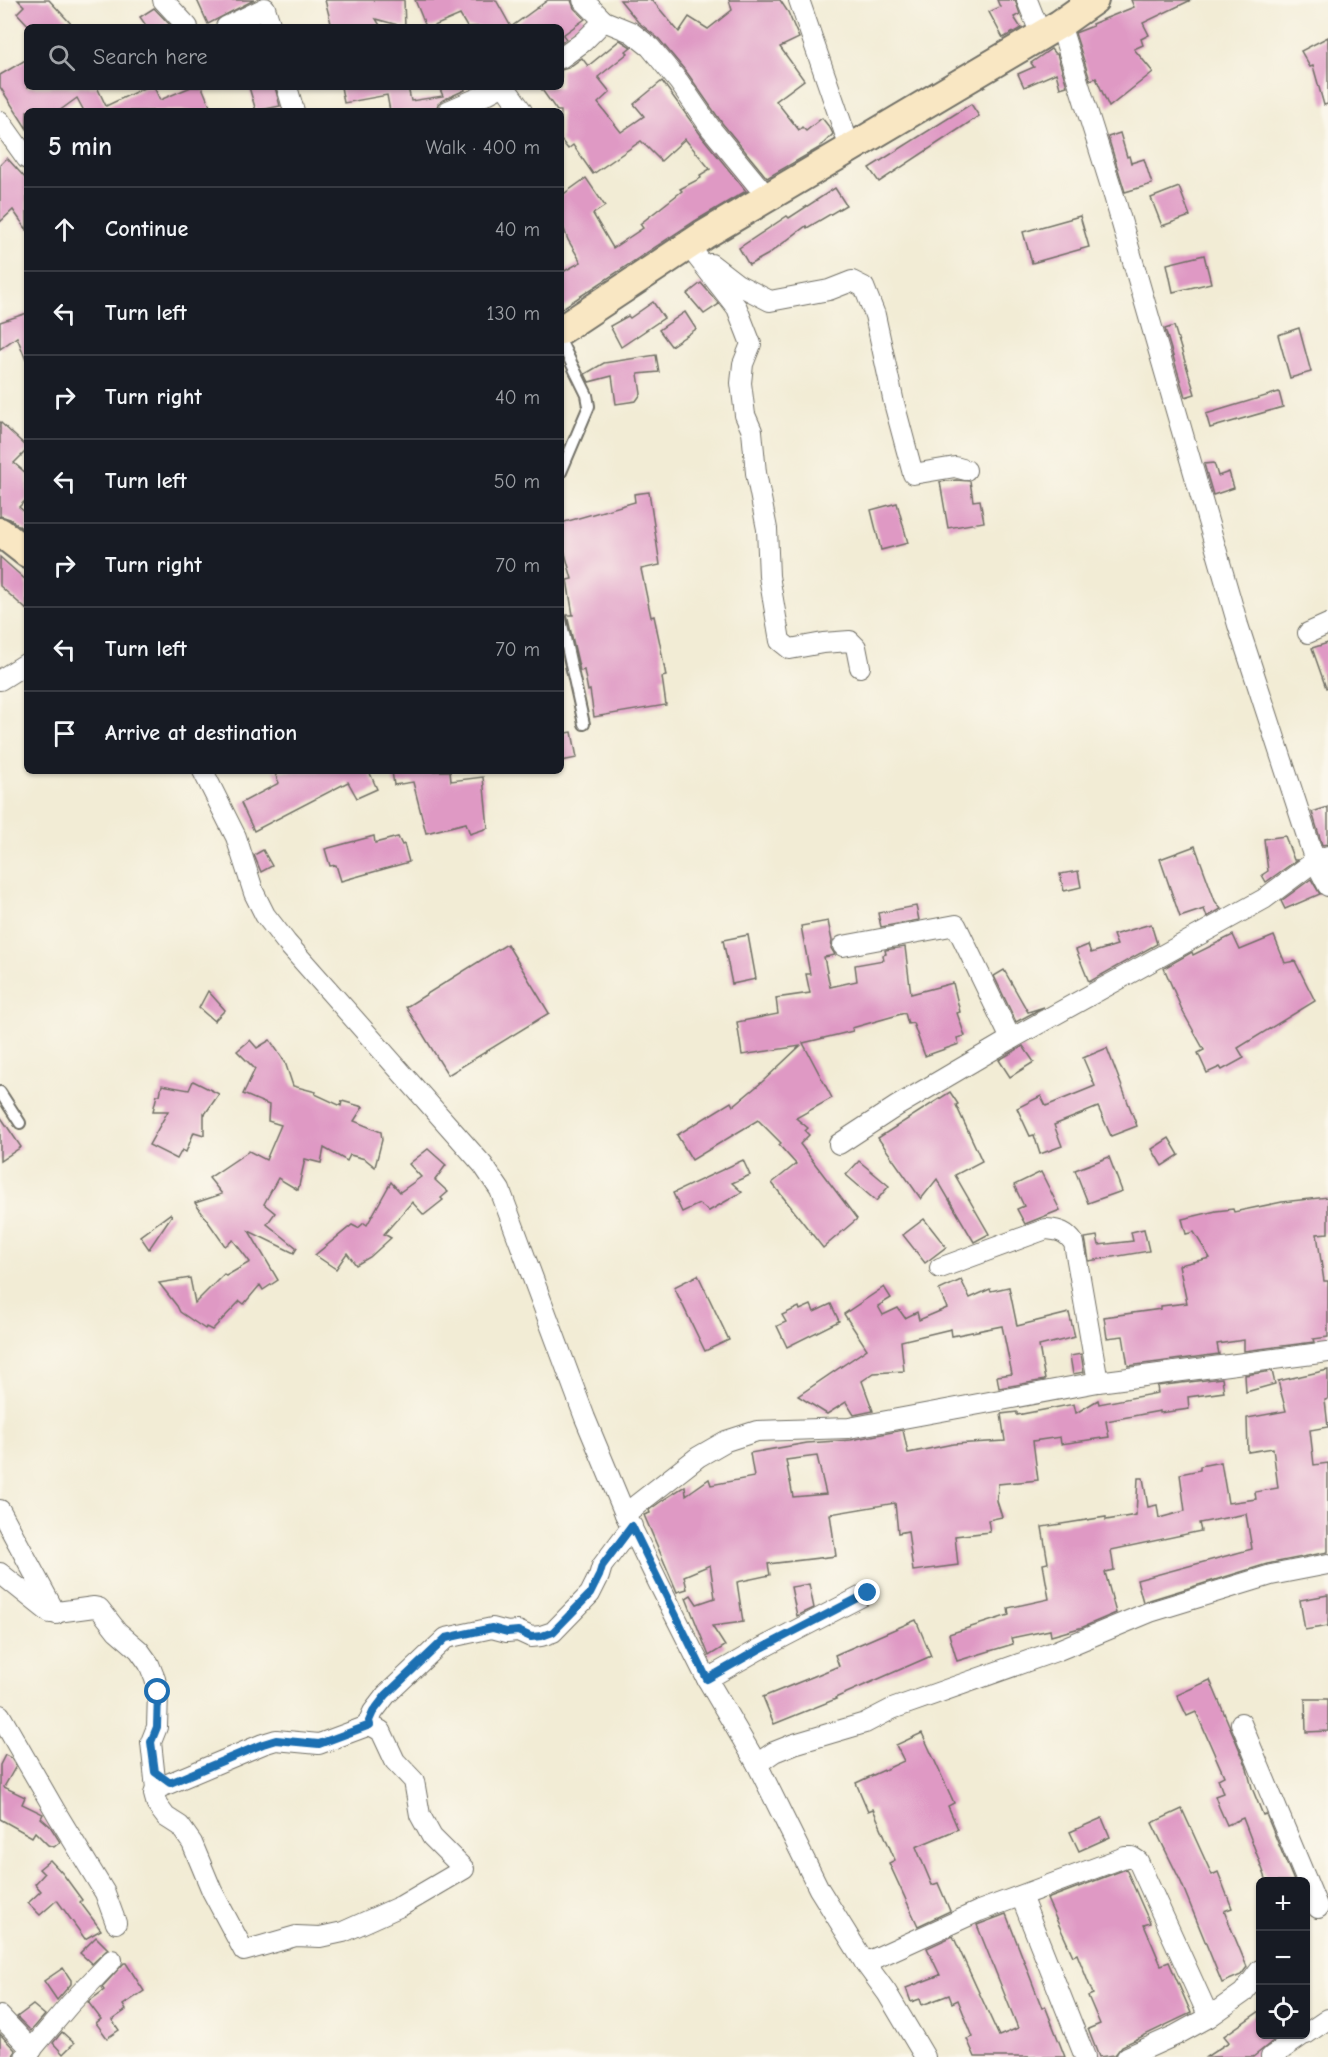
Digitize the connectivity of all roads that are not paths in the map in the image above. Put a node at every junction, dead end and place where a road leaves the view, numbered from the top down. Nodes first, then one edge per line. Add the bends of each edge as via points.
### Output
1 (164, 0) edge
2 (583, 0) edge
3 (799, 0) edge
4 (1027, 0) edge
5 (1094, 0) edge
6 (604, 21) junction
7 (185, 24) edge
8 (232, 24) edge
9 (270, 24) edge
10 (1051, 29) junction
11 (564, 56) edge
12 (288, 90) edge
13 (494, 90) edge
14 (507, 90) edge
15 (293, 108) edge
16 (454, 108) edge
17 (520, 108) edge
18 (0, 121) edge
19 (850, 148) junction
20 (24, 155) edge
21 (768, 198) junction
22 (688, 246) junction
23 (564, 328) edge
24 (564, 348) edge
25 (564, 465) edge
26 (966, 470) dead end
27 (0, 532) edge
28 (24, 551) edge
29 (1328, 624) edge
30 (1308, 633) dead end
31 (564, 634) edge
32 (24, 665) edge
33 (860, 667) dead end
34 (0, 680) edge
35 (584, 724) dead end
36 (204, 774) edge
37 (1321, 858) edge
38 (1328, 886) edge
39 (843, 946) dead end
40 (1011, 1039) junction
41 (0, 1092) edge
42 (20, 1123) dead end
43 (839, 1144) dead end
44 (940, 1268) dead end
45 (1328, 1352) edge
46 (1098, 1382) junction
47 (0, 1510) edge
48 (629, 1520) junction
49 (1328, 1564) edge
50 (0, 1573) edge
51 (868, 1593) dead end
52 (56, 1614) junction
53 (707, 1679) junction
54 (0, 1714) edge
55 (1240, 1723) dead end
56 (370, 1725) junction
57 (757, 1764) junction
58 (160, 1781) junction
59 (1021, 1896) junction
60 (1317, 1909) edge
61 (116, 1923) dead end
62 (112, 1960) dead end
63 (866, 1963) junction
64 (1256, 1975) edge
65 (0, 2016) edge
66 (1209, 2017) junction
67 (1328, 2019) edge
68 (1310, 2030) edge
69 (1297, 2039) edge
70 (28, 2053) edge
71 (925, 2057) edge
72 (1085, 2057) edge
73 (1127, 2057) edge
74 (1271, 2057) edge

1 - 7 street
2 - 6 street
3 - 19 street
4 - 10 street
5 - 10 street
6 - 11 street
6 - 21 street via 631,32 650,47
8 - 9 street via 265,8
10 - 19 street
10 - 37 street via 1114,196 1238,625
12 - 15 street
13 - 16 street
14 - 17 street
18 - 20 street
19 - 21 street
21 - 22 street
22 - 23 street
22 - 26 street via 736,284 770,301 829,290 852,281 864,287 875,315 913,474 955,467
22 - 33 street via 737,308 751,344 741,383 768,529 770,576 780,641 790,649 850,641 856,647
24 - 25 lane via 589,406
27 - 28 street
29 - 30 street
31 - 35 lane
32 - 34 street
36 - 48 street via 236,837 265,915 483,1165 500,1190 554,1338
37 - 38 street
37 - 40 street via 1264,899
39 - 40 street via 956,925
40 - 43 street
41 - 42 lane
44 - 46 street via 1047,1229 1068,1234 1074,1243
45 - 46 street
46 - 48 street via 849,1428 757,1431 726,1441 698,1457
47 - 52 street
48 - 53 street
48 - 56 street via 590,1594 553,1632 531,1637 492,1628 446,1638 386,1695 373,1712
49 - 57 street via 1271,1575 1150,1612 865,1723 794,1744
50 - 52 street via 44,1610
51 - 53 street
52 - 58 street via 99,1608 149,1664 158,1692 157,1727 151,1742
53 - 57 street
54 - 61 street via 105,1893
55 - 60 street
56 - 58 street via 319,1744 276,1740
56 - 58 street via 381,1731 395,1761 414,1781 420,1815 432,1837 464,1869 401,1906 343,1932 320,1937 296,1936 244,1951 192,1843 157,1805 154,1794
57 - 63 street via 819,1889
59 - 63 street
59 - 66 street via 1132,1857 1138,1861
59 - 72 street
62 - 70 street
63 - 71 street
64 - 66 street via 1243,1993
65 - 70 street
66 - 73 street
67 - 68 street
69 - 74 street

